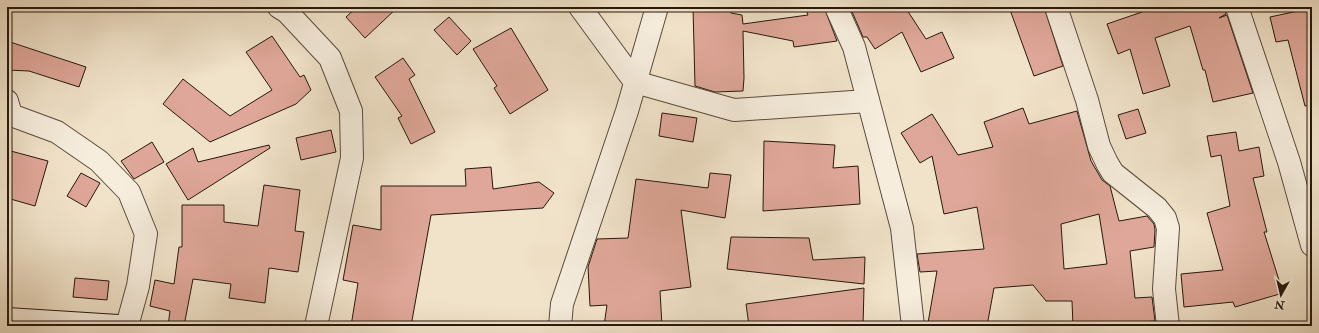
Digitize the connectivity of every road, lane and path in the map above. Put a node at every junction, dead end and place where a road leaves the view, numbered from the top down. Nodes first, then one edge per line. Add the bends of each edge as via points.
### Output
1 (279, 7) edge
2 (580, 7) edge
3 (657, 7) edge
4 (836, 7) edge
5 (1056, 7) edge
6 (1237, 7) edge
7 (635, 82) junction
8 (7, 101) edge
9 (868, 101) junction
10 (1312, 245) edge
11 (7, 319) edge
12 (118, 326) edge
13 (127, 326) edge
14 (316, 326) edge
15 (560, 326) edge
16 (913, 326) edge
17 (1168, 326) edge

1 - 14 street via 287,12 330,58 351,111 352,158
2 - 7 street
3 - 7 street
4 - 9 street via 854,47
5 - 17 street via 1087,100 1099,146 1107,163 1113,173 1157,208 1165,218 1168,228 1164,288
6 - 10 street via 1289,162
7 - 9 street via 734,110
7 - 15 street via 562,304
8 - 13 street via 11,115 57,132 99,161 129,192 146,234 138,286
9 - 16 street via 902,228
11 - 12 street

